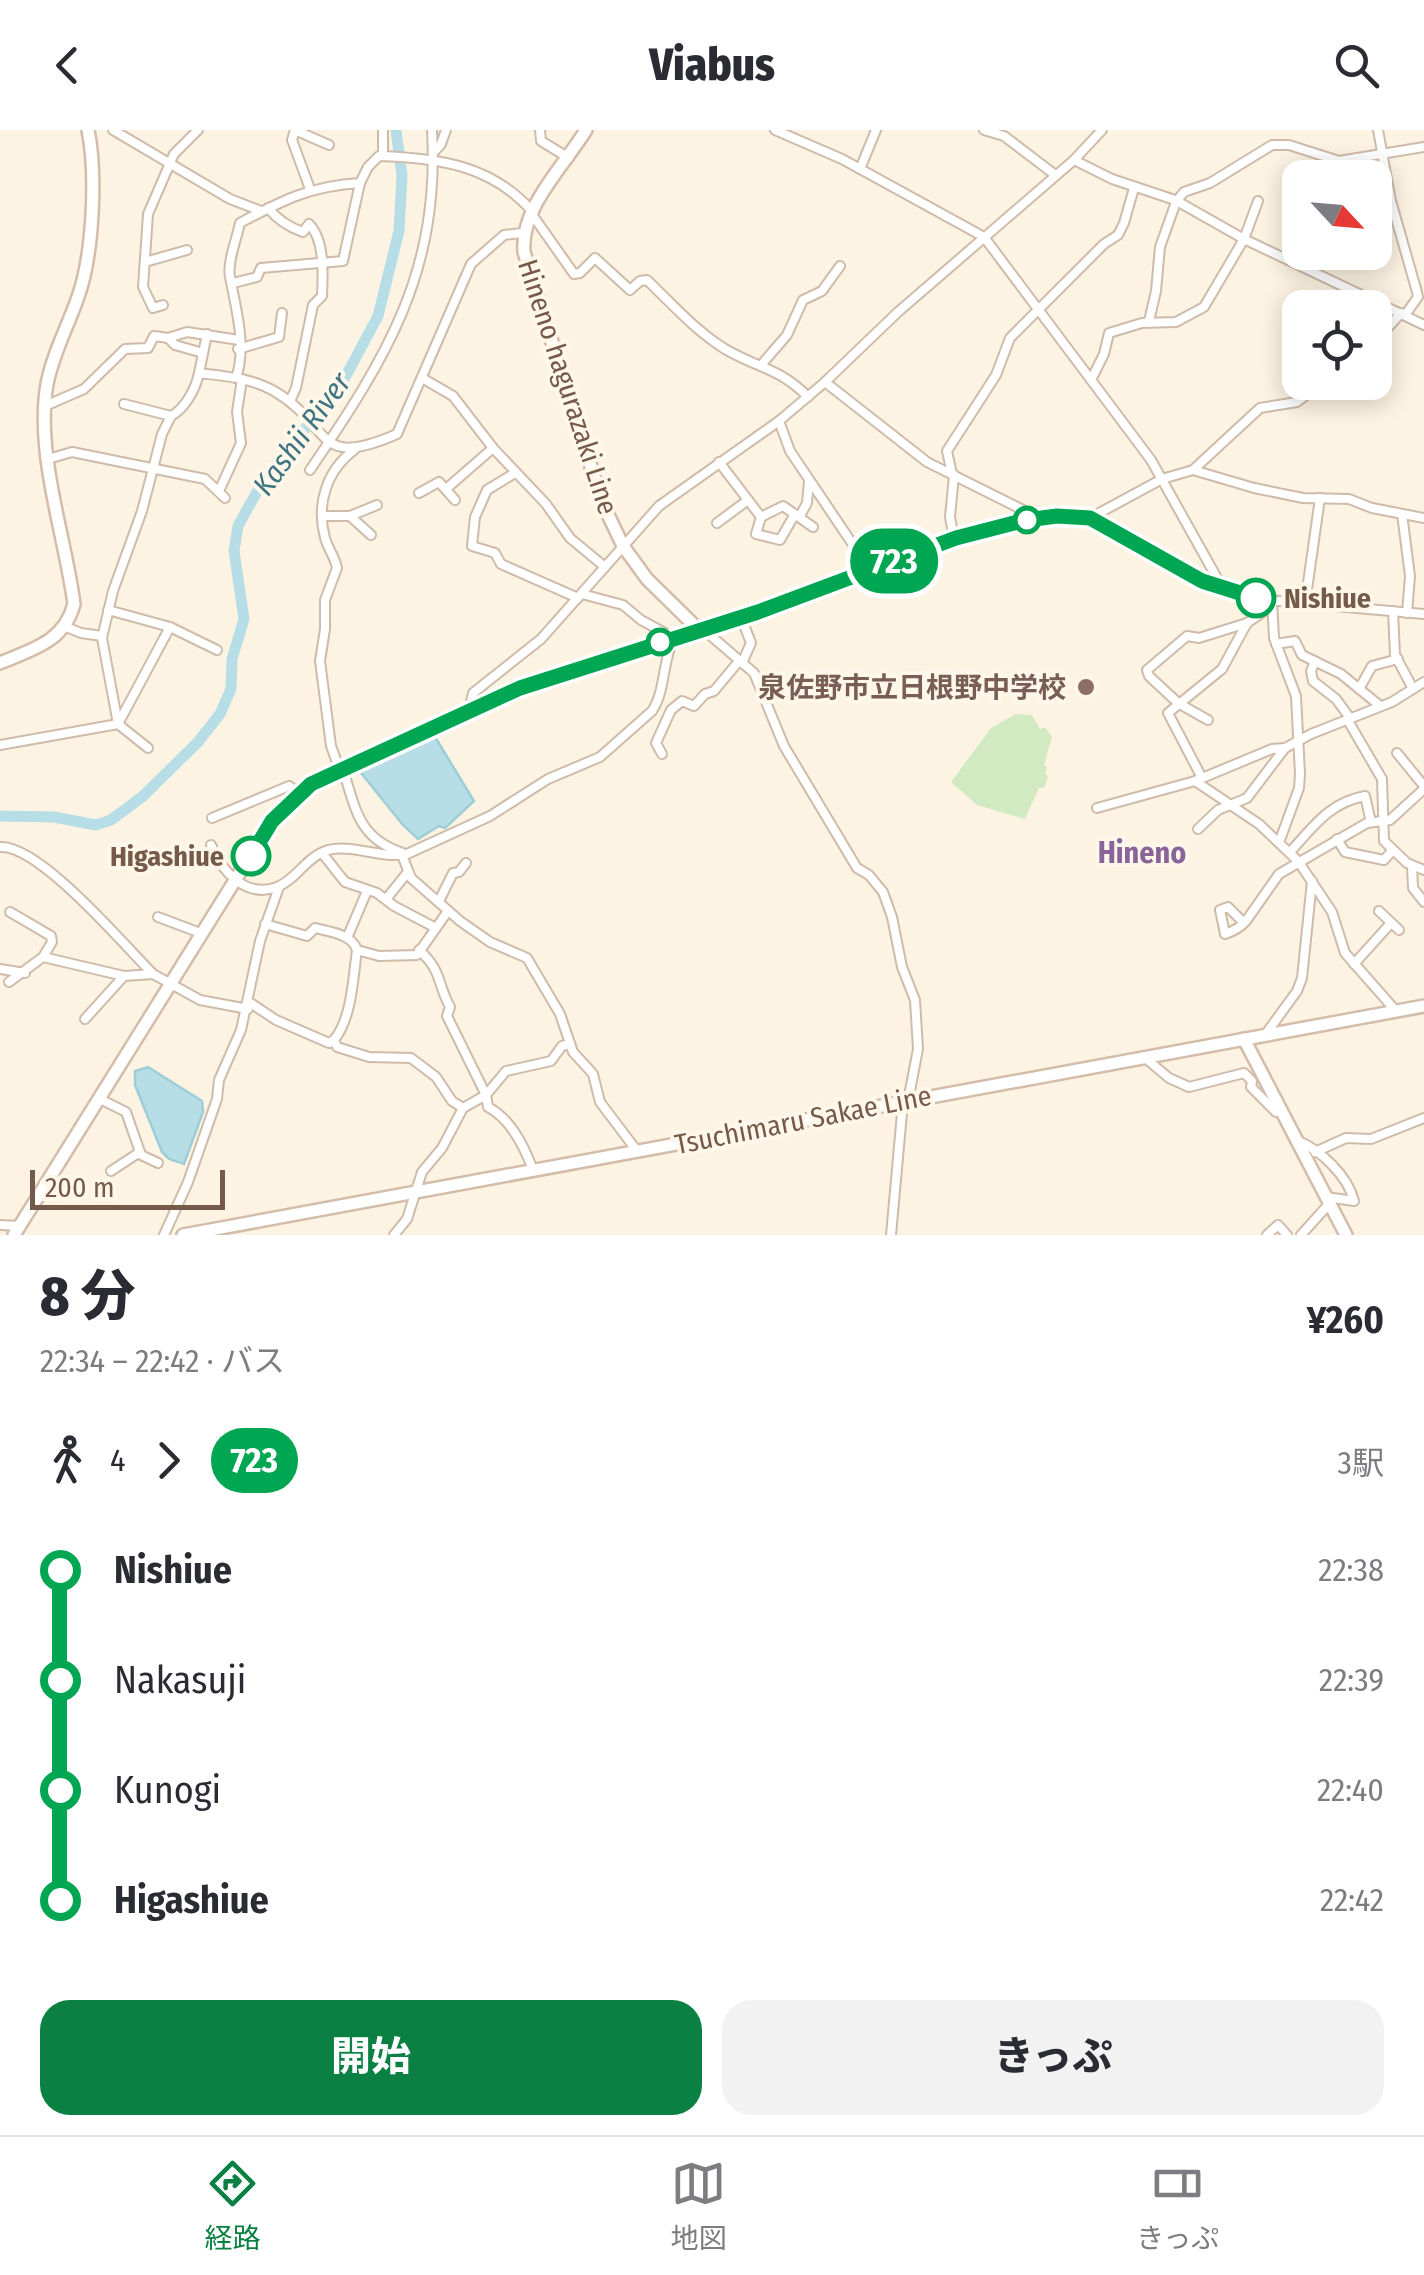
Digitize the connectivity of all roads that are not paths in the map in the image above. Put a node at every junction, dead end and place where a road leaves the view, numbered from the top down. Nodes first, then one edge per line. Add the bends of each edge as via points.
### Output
1 (88, 130) edge
2 (113, 130) edge
3 (198, 130) edge
4 (295, 130) edge
5 (383, 130) edge
6 (432, 130) edge
7 (446, 130) edge
8 (540, 130) edge
9 (586, 130) edge
10 (776, 130) edge
11 (876, 130) edge
12 (984, 130) edge
13 (1102, 130) edge
14 (1378, 130) edge
15 (1091, 134) edge
16 (329, 145) dead end
17 (1424, 147) edge
18 (1384, 153) junction
19 (383, 156) junction
20 (433, 156) junction
21 (568, 158) junction
22 (1074, 160) junction
23 (170, 164) junction
24 (860, 169) junction
25 (1054, 174) junction
26 (360, 183) junction
27 (1134, 188) junction
28 (310, 189) junction
29 (1258, 201) dead end
30 (1176, 202) junction
31 (265, 209) junction
32 (532, 212) junction
33 (522, 233) junction
34 (984, 237) junction
35 (1244, 238) junction
36 (187, 250) dead end
37 (145, 262) junction
38 (323, 265) junction
39 (840, 266) dead end
40 (233, 283) junction
41 (163, 305) dead end
42 (1040, 310) junction
43 (282, 313) dead end
44 (1403, 314) junction
45 (1149, 322) junction
46 (1424, 324) edge
47 (1392, 325) edge
48 (207, 334) junction
49 (168, 338) junction
50 (238, 344) junction
51 (203, 353) junction
52 (762, 364) junction
53 (199, 372) junction
54 (422, 378) junction
55 (239, 379) junction
56 (1091, 380) junction
57 (825, 382) junction
58 (808, 397) junction
59 (1299, 400) edge
60 (290, 402) junction
61 (124, 404) dead end
62 (45, 406) junction
63 (171, 416) junction
64 (779, 421) junction
65 (328, 443) junction
66 (358, 448) junction
67 (493, 448) junction
68 (48, 459) junction
69 (719, 462) junction
70 (152, 468) junction
71 (310, 470) dead end
72 (1193, 470) junction
73 (515, 473) junction
74 (953, 474) junction
75 (1162, 478) junction
76 (809, 481) junction
77 (446, 489) junction
78 (418, 493) dead end
79 (1320, 498) junction
80 (454, 500) dead end
81 (748, 500) junction
82 (376, 505) dead end
83 (1402, 514) junction
84 (798, 515) junction
85 (323, 516) junction
86 (350, 516) junction
87 (1038, 517) junction
88 (761, 518) junction
89 (1090, 518) junction
90 (1424, 518) edge
91 (717, 523) dead end
92 (813, 528) dead end
93 (371, 535) dead end
94 (954, 539) junction
95 (623, 546) junction
96 (605, 567) junction
97 (870, 570) junction
98 (1222, 586) junction
99 (580, 596) junction
100 (1271, 604) junction
101 (1306, 604) junction
102 (108, 610) junction
103 (1392, 612) junction
104 (1408, 613) junction
105 (1424, 614) edge
106 (741, 617) junction
107 (1247, 622) junction
108 (66, 626) junction
109 (170, 627) junction
110 (701, 629) junction
111 (102, 636) junction
112 (674, 638) junction
113 (1276, 644) junction
114 (217, 650) dead end
115 (1398, 659) junction
116 (1315, 661) junction
117 (740, 662) junction
118 (0, 663) edge
119 (1424, 682) edge
120 (1412, 687) junction
121 (1360, 689) junction
122 (658, 702) junction
123 (1178, 703) junction
124 (1379, 705) junction
125 (469, 710) junction
126 (671, 710) junction
127 (1349, 718) junction
128 (1208, 720) dead end
129 (118, 724) junction
130 (1298, 742) junction
131 (0, 744) edge
132 (148, 748) dead end
133 (1285, 748) junction
134 (1398, 753) dead end
135 (662, 754) dead end
136 (340, 768) junction
137 (1198, 778) junction
138 (1424, 788) edge
139 (299, 793) junction
140 (1227, 805) junction
141 (1097, 808) dead end
142 (212, 818) dead end
143 (1383, 821) junction
144 (1371, 822) junction
145 (1198, 830) dead end
146 (1336, 839) junction
147 (1280, 840) junction
148 (211, 845) dead end
149 (0, 847) edge
150 (1392, 851) junction
151 (1290, 852) junction
152 (322, 853) junction
153 (405, 854) junction
154 (1298, 861) junction
155 (466, 863) dead end
156 (1412, 866) junction
157 (1424, 870) edge
158 (407, 872) junction
159 (236, 881) junction
160 (1312, 881) junction
161 (280, 887) junction
162 (367, 891) junction
163 (386, 898) junction
164 (439, 901) junction
165 (1424, 902) edge
166 (448, 911) junction
167 (1379, 911) dead end
168 (10, 912) dead end
169 (158, 916) dead end
170 (1244, 923) dead end
171 (265, 924) junction
172 (436, 928) junction
173 (203, 934) junction
174 (347, 938) junction
175 (357, 950) junction
176 (419, 950) junction
177 (43, 957) junction
178 (1354, 964) junction
179 (0, 968) edge
180 (25, 973) junction
181 (153, 974) junction
182 (124, 976) junction
183 (9, 982) dead end
184 (172, 985) junction
185 (249, 1005) junction
186 (1424, 1006) edge
187 (1396, 1011) junction
188 (85, 1019) dead end
189 (1265, 1035) junction
190 (1244, 1039) junction
191 (334, 1040) junction
192 (570, 1044) junction
193 (1144, 1057) junction
194 (486, 1095) junction
195 (100, 1099) junction
196 (905, 1101) junction
197 (463, 1108) junction
198 (1282, 1112) junction
199 (1424, 1118) edge
200 (1296, 1140) junction
201 (637, 1151) junction
202 (140, 1152) junction
203 (1314, 1152) junction
204 (158, 1163) dead end
205 (533, 1170) junction
206 (111, 1171) dead end
207 (413, 1192) junction
208 (1328, 1200) junction
209 (0, 1225) edge
210 (18, 1230) edge
211 (164, 1235) edge
212 (187, 1235) edge
213 (394, 1235) edge
214 (891, 1235) edge
215 (1267, 1235) edge
216 (1286, 1235) edge
217 (1301, 1235) edge
218 (1346, 1235) edge

1 - 62 main road via 90,246
2 - 23 street
3 - 23 street
4 - 16 street
4 - 28 street via 292,140
5 - 19 street
6 - 20 street
7 - 20 street
8 - 21 street via 541,141
9 - 21 main road, Hineno hagurazaki Line
10 - 24 street
11 - 24 street
12 - 25 street via 1004,136
13 - 15 street
14 - 18 street
15 - 22 street
17 - 18 street
18 - 30 street via 1340,161 1272,146
18 - 44 street via 1418,297
19 - 20 street
19 - 26 street
20 - 32 street via 503,183
20 - 65 street via 414,286 362,394
21 - 32 main road, Hineno hagurazaki Line
22 - 25 street
22 - 27 street
23 - 31 street via 230,199
23 - 37 street via 148,214
24 - 34 street
25 - 34 street
26 - 28 street
26 - 38 street via 343,261
27 - 30 street
27 - 42 street via 1118,234
28 - 31 street
29 - 35 street
30 - 35 street
30 - 45 street via 1160,247
31 - 38 street via 296,230 314,228
31 - 40 street via 240,223
32 - 33 main road, Hineno hagurazaki Line
32 - 52 street via 574,274 595,258 630,290 647,280 710,339
33 - 54 street via 504,235 471,264
33 - 95 main road, Hineno hagurazaki Line via 587,459
34 - 42 street
34 - 57 street
35 - 44 street
35 - 45 street via 1204,307 1176,322
36 - 37 street
37 - 41 street via 143,288 153,308
38 - 40 street via 261,268 258,278
38 - 60 street via 322,296 312,306
39 - 52 street via 822,291 804,300
40 - 50 street
42 - 56 street
42 - 74 street via 1010,338 996,375 947,451
43 - 50 street via 280,337
44 - 46 street
44 - 47 street
45 - 56 street via 1109,333
48 - 49 street
48 - 50 street
48 - 51 street
49 - 51 street
49 - 62 street via 154,336 148,348 125,349 84,389
50 - 55 street
51 - 53 street
52 - 58 street
53 - 55 street
53 - 63 street
54 - 66 street via 397,434
54 - 67 street via 452,396
55 - 60 street
55 - 70 street via 241,442 222,495 206,479
56 - 75 street
57 - 58 street
57 - 74 street via 927,462
58 - 64 street
59 - 72 street via 1260,408
60 - 65 street
61 - 63 street
62 - 68 main road
63 - 70 street
64 - 69 street
64 - 76 street
65 - 66 street
65 - 71 street
66 - 85 street via 323,495
67 - 73 street
67 - 77 street
68 - 70 street via 72,452
68 - 108 main road via 74,604
69 - 81 street
69 - 95 street via 659,506
70 - 102 street
72 - 75 street
72 - 79 street
73 - 96 street via 570,538
73 - 99 street via 488,490 475,517 472,546
74 - 87 street
74 - 94 street
75 - 89 street
75 - 98 street
76 - 84 street via 807,504
76 - 97 street
77 - 78 street via 439,482
77 - 80 street
79 - 83 street
79 - 101 street
81 - 88 street
81 - 91 street
82 - 86 street
83 - 90 street
83 - 104 street
84 - 88 street via 782,506
84 - 88 street via 780,540 756,534
84 - 92 street
85 - 86 street
85 - 136 street via 337,568 325,600 320,662
86 - 93 street
87 - 89 street
87 - 94 street
89 - 98 street
94 - 97 street
95 - 96 street
95 - 110 main road, Hineno hagurazaki Line via 658,592
96 - 99 street
97 - 106 street
98 - 100 street
99 - 112 street via 623,604
99 - 125 street via 540,640 472,694
100 - 101 street
100 - 107 street
100 - 113 street
101 - 103 street
102 - 109 street
102 - 111 street
103 - 104 street
103 - 115 street
104 - 105 street
106 - 110 street
106 - 117 street via 751,643
107 - 123 street via 1222,669
107 - 123 street via 1187,636 1150,666 1149,676
108 - 111 street
108 - 118 main road via 51,642
109 - 114 street
109 - 129 street
110 - 112 main road
110 - 117 street
111 - 129 street
112 - 122 street
112 - 125 main road
113 - 116 street via 1295,641
113 - 130 street via 1294,686
115 - 120 street
115 - 121 street via 1372,666
116 - 121 street
116 - 127 street via 1313,681
117 - 126 street via 694,706 682,701
117 - 196 street via 754,673 784,746 857,868 883,892 914,1000 918,1049
119 - 120 street
120 - 124 street
121 - 124 street
122 - 126 street
122 - 153 street via 600,757
123 - 128 street
123 - 137 street via 1168,713
124 - 127 street
125 - 136 main road
126 - 135 street via 656,743
127 - 130 street
127 - 143 street via 1382,779
129 - 131 street
129 - 132 street
130 - 133 street
130 - 147 street via 1299,788
133 - 137 street
133 - 140 street via 1247,798
134 - 138 street
136 - 139 main road
136 - 153 street via 367,834
137 - 140 street
137 - 141 street
138 - 143 street
139 - 142 street via 289,786
139 - 159 main road via 272,821
140 - 145 street
140 - 147 street
143 - 144 street
143 - 150 street
144 - 146 street
144 - 151 street via 1364,796 1346,799
146 - 150 street via 1345,852 1384,860
146 - 154 street
147 - 151 street
148 - 159 street
149 - 181 street via 18,850 60,880
150 - 156 street
151 - 154 street
152 - 153 street
152 - 161 street
152 - 162 street via 345,882
153 - 158 street
154 - 160 street
154 - 170 street via 1279,874
155 - 164 street
156 - 157 street
156 - 165 street via 1413,888
158 - 163 street
158 - 164 street
159 - 161 street
159 - 173 main road
160 - 178 street
160 - 189 street via 1302,978
161 - 171 street
162 - 163 street
162 - 174 street
163 - 172 street
164 - 166 street
166 - 172 street
166 - 192 street via 490,942 527,958
167 - 178 street via 1395,926
168 - 177 street via 51,936
169 - 173 street
171 - 174 street
171 - 185 street
172 - 176 street
173 - 184 main road
174 - 175 street
175 - 176 street via 379,956
175 - 191 street via 351,994
176 - 194 street via 438,967 448,1016
177 - 180 street
177 - 182 street
178 - 187 street
179 - 180 street
180 - 183 street
181 - 182 street
181 - 184 street
182 - 188 street
184 - 185 street via 200,1000
184 - 195 main road
185 - 191 street via 329,1044
185 - 211 street
186 - 187 main road, Tsuchimaru Sakae Line
187 - 189 main road, Tsuchimaru Sakae Line
189 - 190 main road, Tsuchimaru Sakae Line
190 - 193 main road, Tsuchimaru Sakae Line
190 - 198 main road
191 - 197 street via 337,1048 369,1056 411,1058
192 - 194 street via 551,1061 506,1071
192 - 201 street via 593,1074 600,1102
193 - 196 main road, Tsuchimaru Sakae Line
193 - 198 street via 1189,1087 1244,1073 1250,1087
194 - 197 street
194 - 205 street via 488,1107 514,1130
195 - 202 street via 126,1112
195 - 210 main road
196 - 201 main road, Tsuchimaru Sakae Line
196 - 214 street
197 - 207 street
198 - 200 main road
199 - 203 street
200 - 203 street
200 - 208 main road
201 - 205 main road, Tsuchimaru Sakae Line
202 - 204 street
202 - 206 street
203 - 208 street via 1347,1182 1354,1201
205 - 207 main road, Tsuchimaru Sakae Line
207 - 212 main road, Tsuchimaru Sakae Line
207 - 213 street
208 - 217 street
208 - 218 main road
209 - 210 street
215 - 216 street via 1278,1226

